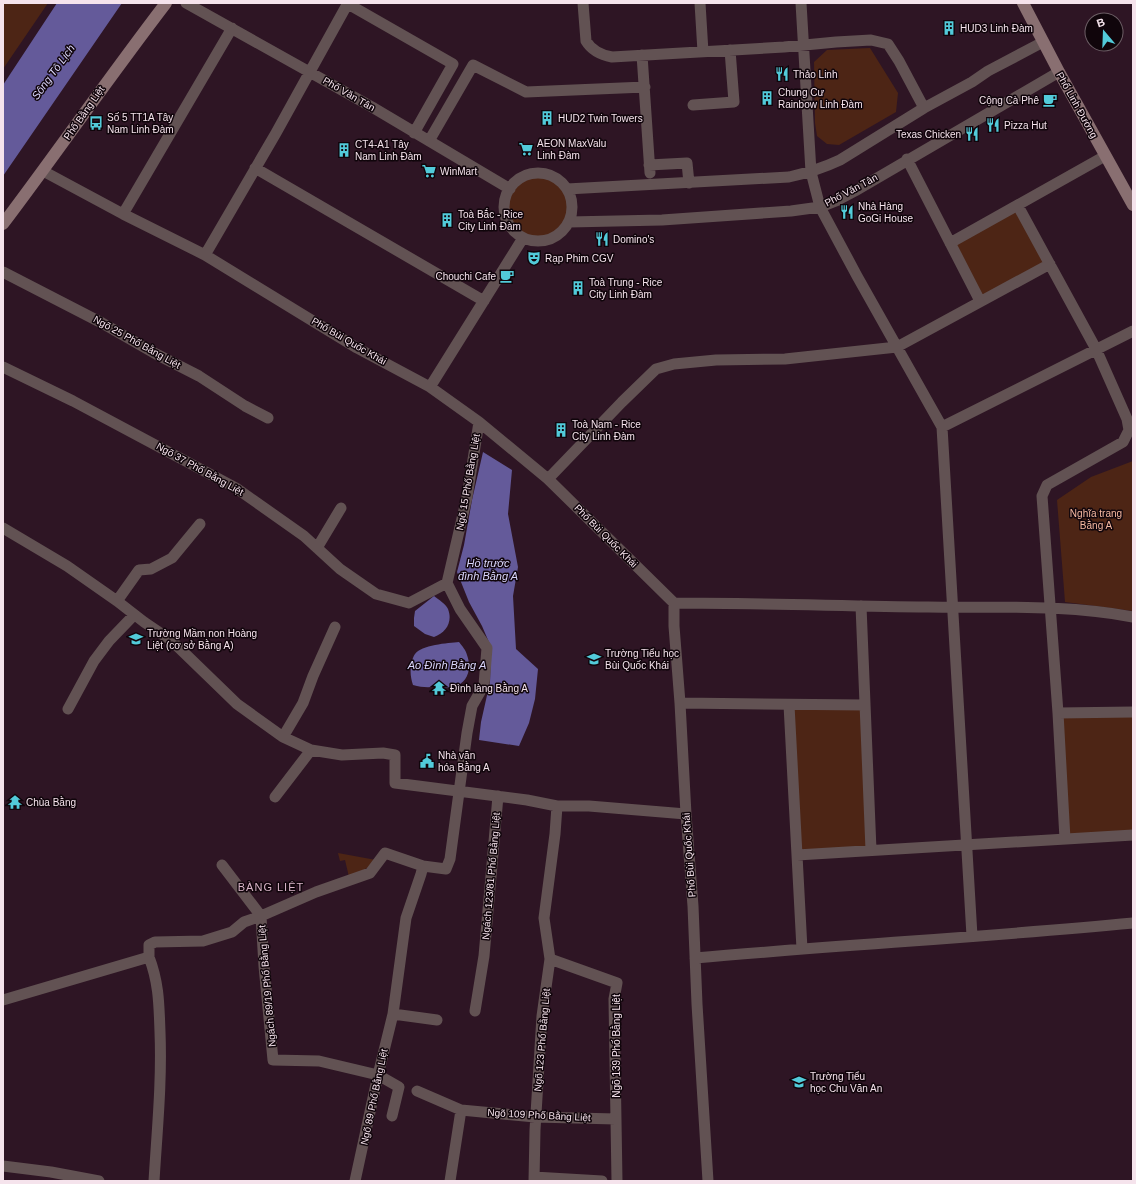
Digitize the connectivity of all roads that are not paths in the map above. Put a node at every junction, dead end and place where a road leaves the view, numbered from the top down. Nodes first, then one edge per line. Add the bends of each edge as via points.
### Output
1 (166, 3) edge
2 (186, 3) edge
3 (583, 3) edge
4 (700, 3) edge
5 (801, 3) edge
6 (1023, 3) edge
7 (348, 4) edge
8 (232, 28) junction
9 (1043, 42) junction
10 (803, 45) junction
11 (730, 50) junction
12 (703, 52) junction
13 (642, 55) junction
14 (310, 72) junction
15 (1059, 72) junction
16 (645, 87) junction
17 (693, 105) dead end
18 (924, 108) junction
19 (414, 133) junction
20 (429, 141) junction
21 (1105, 156) junction
22 (907, 159) junction
23 (255, 168) junction
24 (43, 170) junction
25 (811, 172) junction
26 (689, 183) junction
27 (510, 189) junction
28 (567, 189) junction
29 (1132, 201) edge
30 (1018, 206) junction
31 (820, 207) junction
32 (123, 214) junction
33 (568, 222) junction
34 (3, 224) edge
35 (523, 238) junction
36 (950, 243) junction
37 (205, 255) junction
38 (1050, 264) junction
39 (3, 272) edge
40 (484, 301) junction
41 (980, 302) junction
42 (1133, 331) edge
43 (897, 347) junction
44 (1096, 349) junction
45 (3, 367) edge
46 (430, 387) junction
47 (268, 418) dead end
48 (479, 422) junction
49 (942, 427) junction
50 (548, 479) junction
51 (341, 508) dead end
52 (200, 524) dead end
53 (3, 528) edge
54 (317, 548) junction
55 (446, 583) junction
56 (116, 601) junction
57 (674, 603) junction
58 (861, 606) junction
59 (953, 607) junction
60 (1051, 608) junction
61 (134, 615) junction
62 (1133, 617) edge
63 (335, 627) dead end
64 (680, 703) junction
65 (789, 705) junction
66 (865, 705) junction
67 (68, 709) dead end
68 (1058, 713) junction
69 (1133, 715) edge
70 (283, 737) junction
71 (311, 750) junction
72 (460, 790) junction
73 (498, 796) junction
74 (275, 797) dead end
75 (557, 806) junction
76 (686, 814) junction
77 (1133, 834) edge
78 (1065, 839) junction
79 (966, 845) junction
80 (871, 850) junction
81 (797, 855) junction
82 (222, 865) dead end
83 (423, 866) junction
84 (261, 916) junction
85 (1133, 923) edge
86 (972, 936) junction
87 (802, 948) junction
88 (149, 957) junction
89 (695, 958) junction
90 (550, 959) junction
91 (3, 1000) edge
92 (475, 1011) dead end
93 (393, 1014) junction
94 (437, 1020) dead end
95 (378, 1075) junction
96 (417, 1091) dead end
97 (461, 1110) junction
98 (392, 1116) dead end
99 (535, 1117) junction
100 (616, 1119) junction
101 (3, 1166) edge
102 (534, 1179) edge
103 (99, 1181) edge
104 (154, 1181) edge
105 (355, 1181) edge
106 (450, 1181) edge
107 (602, 1181) edge
108 (617, 1181) edge
109 (708, 1181) edge

1 - 24 street, Phố Bằng Liệt
2 - 8 street, Phố Văn Tân
3 - 13 street via 586,41 595,52 612,57
4 - 12 street
5 - 10 street
6 - 9 street, Phố Linh Đường
7 - 14 street
7 - 19 street via 453,64
8 - 14 street, Phố Văn Tân
8 - 32 street
9 - 15 street, Phố Linh Đường
9 - 18 street
10 - 11 street
10 - 18 street via 871,40 888,44
10 - 25 street
11 - 12 street
11 - 17 street via 734,102
12 - 13 street
13 - 16 street
14 - 19 street, Phố Văn Tân
14 - 23 street
15 - 21 street, Phố Linh Đường
15 - 22 street, Phố Văn Tân
16 - 20 street via 526,92 472,65
16 - 26 street via 650,169 687,163
18 - 25 street via 840,160
19 - 20 street, Phố Văn Tân
20 - 27 street, Phố Văn Tân
21 - 29 street, Phố Linh Đường
21 - 30 street
22 - 31 street, Phố Văn Tân via 843,197
22 - 36 street
23 - 37 street
23 - 40 street
24 - 32 street, Phố Bùi Quốc Khái
24 - 34 street, Phố Bằng Liệt
25 - 26 street via 789,177
25 - 31 street
26 - 28 street
27 - 28 street via 516,181 525,176 543,174 561,182
27 - 35 street via 504,207 505,216 509,225
28 - 33 street via 572,208
30 - 36 street
30 - 38 street
31 - 33 street, Phố Văn Tân via 716,217
31 - 43 street
32 - 37 street, Phố Bùi Quốc Khái
33 - 35 street via 560,233 552,238 533,241
35 - 40 street
36 - 41 street
37 - 46 street, Phố Bùi Quốc Khái via 357,348
38 - 41 street
38 - 44 street
39 - 47 street, Ngõ 25 Phố Bằng Liệt via 199,376
40 - 46 street
41 - 43 street
42 - 44 street
43 - 49 street
43 - 50 street via 785,359 716,360 674,364 656,369
44 - 49 street
44 - 60 street via 1127,419 1129,430 1124,442 1047,485 1042,496
45 - 54 street, Ngõ 37 Phố Bằng Liệt via 73,401 236,488
46 - 48 street, Phố Bùi Quốc Khái
48 - 50 street, Phố Bùi Quốc Khái
48 - 55 street, Ngõ 15 Phố Bằng Liệt via 467,497
49 - 59 street
50 - 57 street, Phố Bùi Quốc Khái
51 - 54 street
52 - 56 street via 172,558 151,569 139,570
53 - 56 street via 67,566
54 - 55 street, Ngõ 37 Phố Bằng Liệt via 340,570 376,594 409,603
55 - 72 street via 460,609 487,648 484,685 472,706
56 - 61 street
57 - 58 street
57 - 64 street, Phố Bùi Quốc Khái
58 - 59 street
58 - 66 street
59 - 60 street
59 - 79 street
60 - 62 street
60 - 68 street
61 - 67 street via 94,661
61 - 70 street via 172,641 237,704
63 - 70 street via 303,703
64 - 65 street
64 - 76 street, Phố Bùi Quốc Khái
65 - 66 street
65 - 81 street
66 - 80 street
68 - 69 street
68 - 78 street
70 - 71 street
71 - 72 street via 342,755 383,752 395,755 394,783
71 - 74 street
72 - 73 street
72 - 83 street via 450,859 446,869
73 - 75 street
73 - 92 street, Ngách 123/81 Phố Bằng Liệt via 484,956
75 - 76 street
75 - 90 street, Ngõ 123 Phố Bằng Liệt via 544,918
76 - 89 street, Phố Bùi Quốc Khái
77 - 78 street
78 - 79 street
79 - 80 street
79 - 86 street
80 - 81 street
81 - 87 street
82 - 84 street
83 - 84 street, Ngách 89/19 Phố Bằng Liệt via 385,853 370,873 316,892
83 - 93 street, Ngõ 89 Phố Bằng Liệt via 406,918
84 - 88 street via 244,922 232,932 203,941 155,942 149,945
84 - 95 street, Ngách 89/19 Phố Bằng Liệt via 273,1060 318,1061
85 - 86 street
86 - 87 street
87 - 89 street
88 - 91 street
88 - 104 street via 159,996 161,1060
89 - 109 street, Phố Bùi Quốc Khái
90 - 99 street, Ngõ 123 Phố Bằng Liệt via 542,1016
90 - 100 street, Ngõ 139 Phố Bằng Liệt via 617,983 614,999
93 - 94 street
93 - 95 street, Ngõ 89 Phố Bằng Liệt
95 - 98 street via 399,1087
95 - 105 street, Ngõ 89 Phố Bằng Liệt
96 - 97 street, Ngõ 109 Phố Bằng Liệt
97 - 99 street, Ngõ 109 Phố Bằng Liệt
97 - 106 street
99 - 100 street, Ngõ 109 Phố Bằng Liệt
99 - 102 street, Ngõ 123 Phố Bằng Liệt
100 - 108 street, Ngõ 139 Phố Bằng Liệt
101 - 103 street
102 - 107 street

